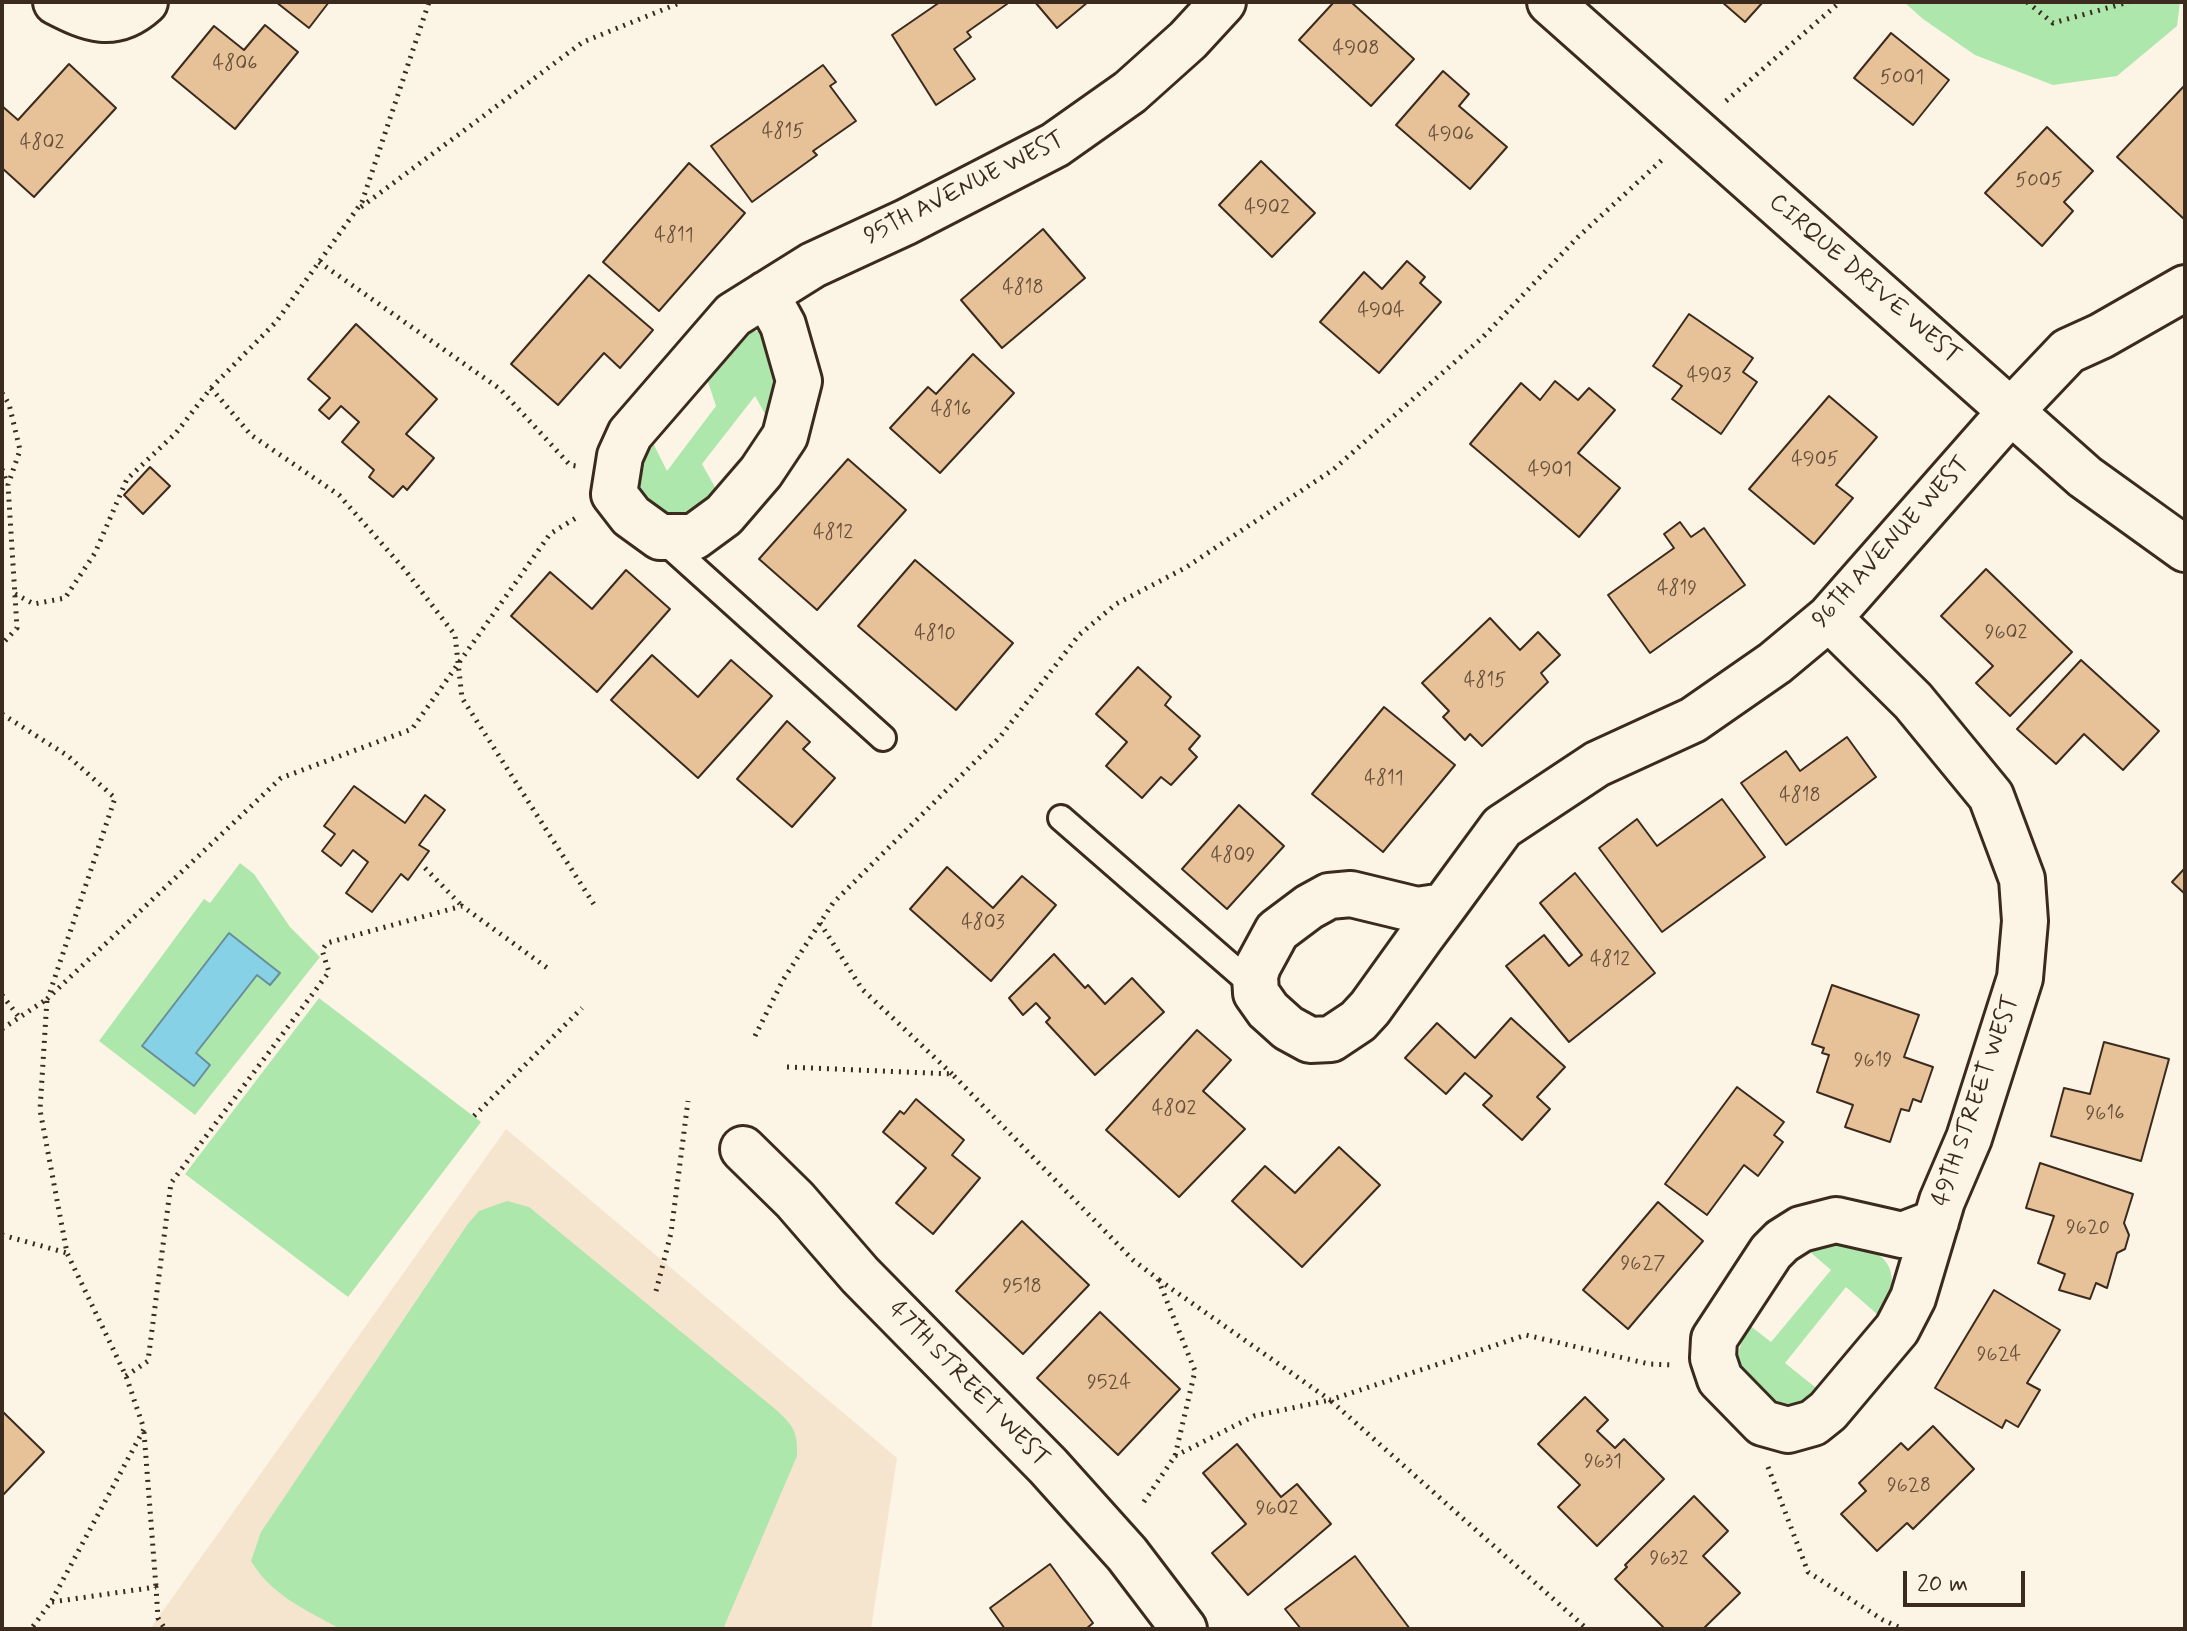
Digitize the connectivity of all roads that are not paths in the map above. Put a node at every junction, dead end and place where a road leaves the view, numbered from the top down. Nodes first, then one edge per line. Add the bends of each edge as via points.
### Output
1 (56, 2) edge
2 (145, 2) edge
3 (1223, 2) edge
4 (1550, 2) edge
5 (2185, 288) edge
6 (766, 294) junction
7 (2012, 410) junction
8 (660, 537) junction
9 (2185, 549) edge
10 (1829, 618) junction
11 (883, 738) dead end
12 (1061, 818) dead end
13 (1444, 906) junction
14 (1255, 987) junction
15 (743, 1149) dead end
16 (1936, 1222) junction
17 (1184, 1629) edge

1 - 2 street via 98,21 132,14
3 - 6 street, 95TH AVENUE WEST via 1130,92 1055,145 813,265
4 - 7 street, CIRQUE DRIVE WEST
5 - 7 street, 96TH AVENUE WEST via 2068,351
6 - 8 street, 95TH AVENUE WEST via 733,315 630,434 620,456 615,484 631,516
6 - 8 street via 783,325 799,381 785,436 724,515 694,537
7 - 9 street, CIRQUE DRIVE WEST via 2085,477
7 - 10 street, 96TH AVENUE WEST
8 - 11 lane
10 - 13 street, 96TH AVENUE WEST via 1693,720 1597,764 1502,827
10 - 16 street, 49TH STREET WEST via 1913,701 1991,796 2022,879 2020,978
12 - 14 lane
13 - 14 street via 1417,910 1351,894 1329,896 1277,931 1258,966
13 - 14 street, 96TH AVENUE WEST via 1370,1008 1331,1039 1310,1040 1288,1028 1268,1010
15 - 17 street, 47TH STREET WEST via 1048,1466 1127,1554
16 - 16 street, 49TH STREET WEST via 1913,1298 1897,1329 1813,1423 1788,1430 1763,1423 1720,1379 1714,1339 1782,1241 1801,1229 1836,1220 1902,1235

